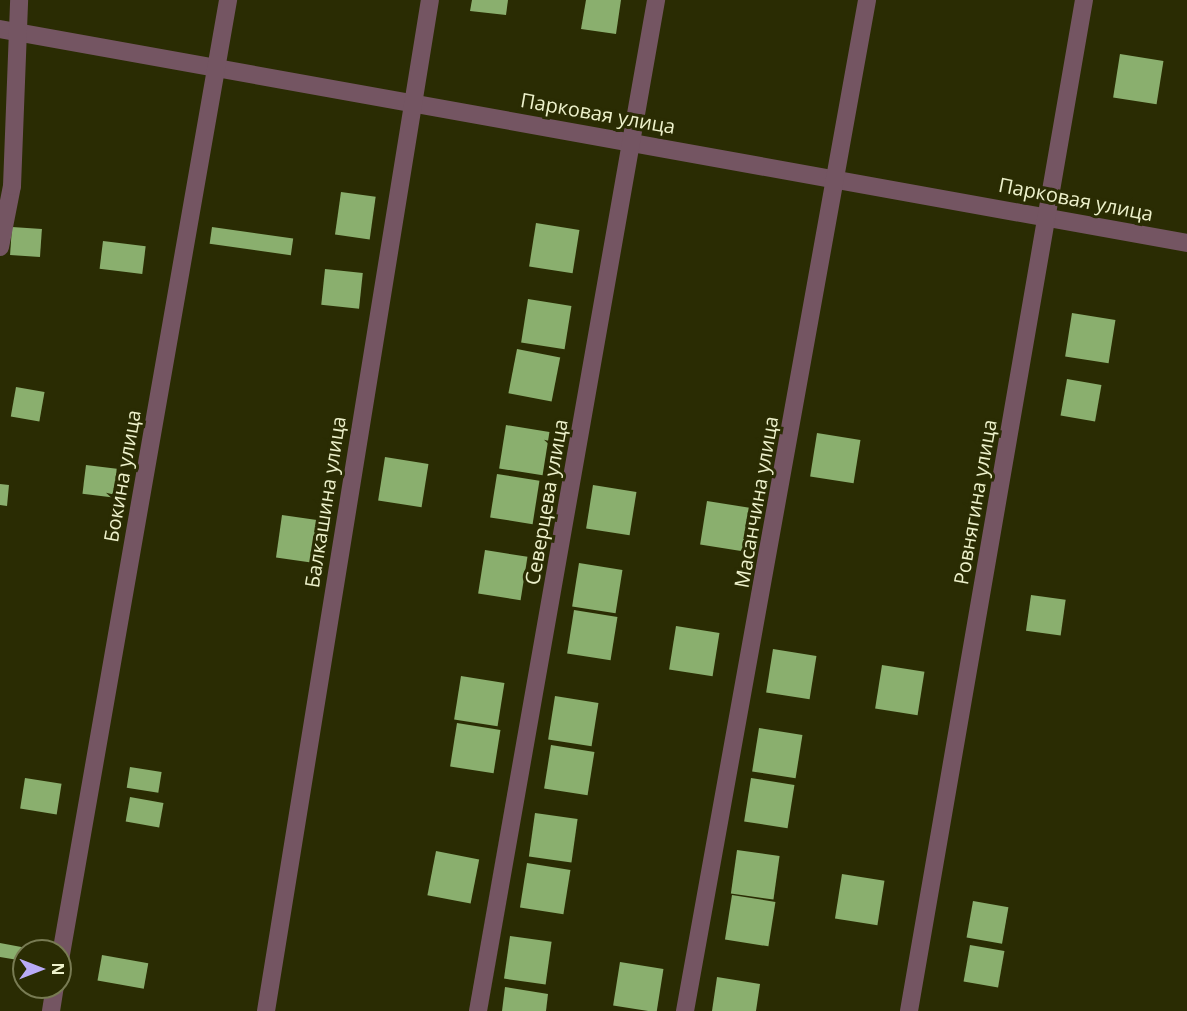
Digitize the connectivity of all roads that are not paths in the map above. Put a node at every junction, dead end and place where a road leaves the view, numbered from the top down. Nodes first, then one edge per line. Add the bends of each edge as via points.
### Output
1 (19, 0) edge
2 (228, 0) edge
3 (430, 0) edge
4 (656, 0) edge
5 (867, 0) edge
6 (1084, 0) edge
7 (7, 30) edge
8 (216, 67) junction
9 (411, 103) junction
10 (633, 142) junction
11 (838, 178) junction
12 (1048, 216) junction
13 (1187, 243) edge
14 (0, 247) edge
15 (64, 939) edge
16 (266, 1011) edge
17 (478, 1011) edge
18 (685, 1011) edge
19 (909, 1011) edge

1 - 7 street
2 - 8 street, Бокина улица
3 - 9 street, Балкашина улица
4 - 10 street, Северцева улица
5 - 11 street, Масанчина улица
6 - 12 street, Ровнягина улица
7 - 8 street, Парковая улица
7 - 14 street via 12,186
8 - 9 street, Парковая улица
8 - 15 street, Бокина улица
9 - 10 street, Парковая улица
9 - 16 street, Балкашина улица
10 - 11 street, Парковая улица
10 - 17 street, Северцева улица
11 - 12 street, Парковая улица
11 - 18 street, Масанчина улица
12 - 13 street, Парковая улица
12 - 19 street, Ровнягина улица

